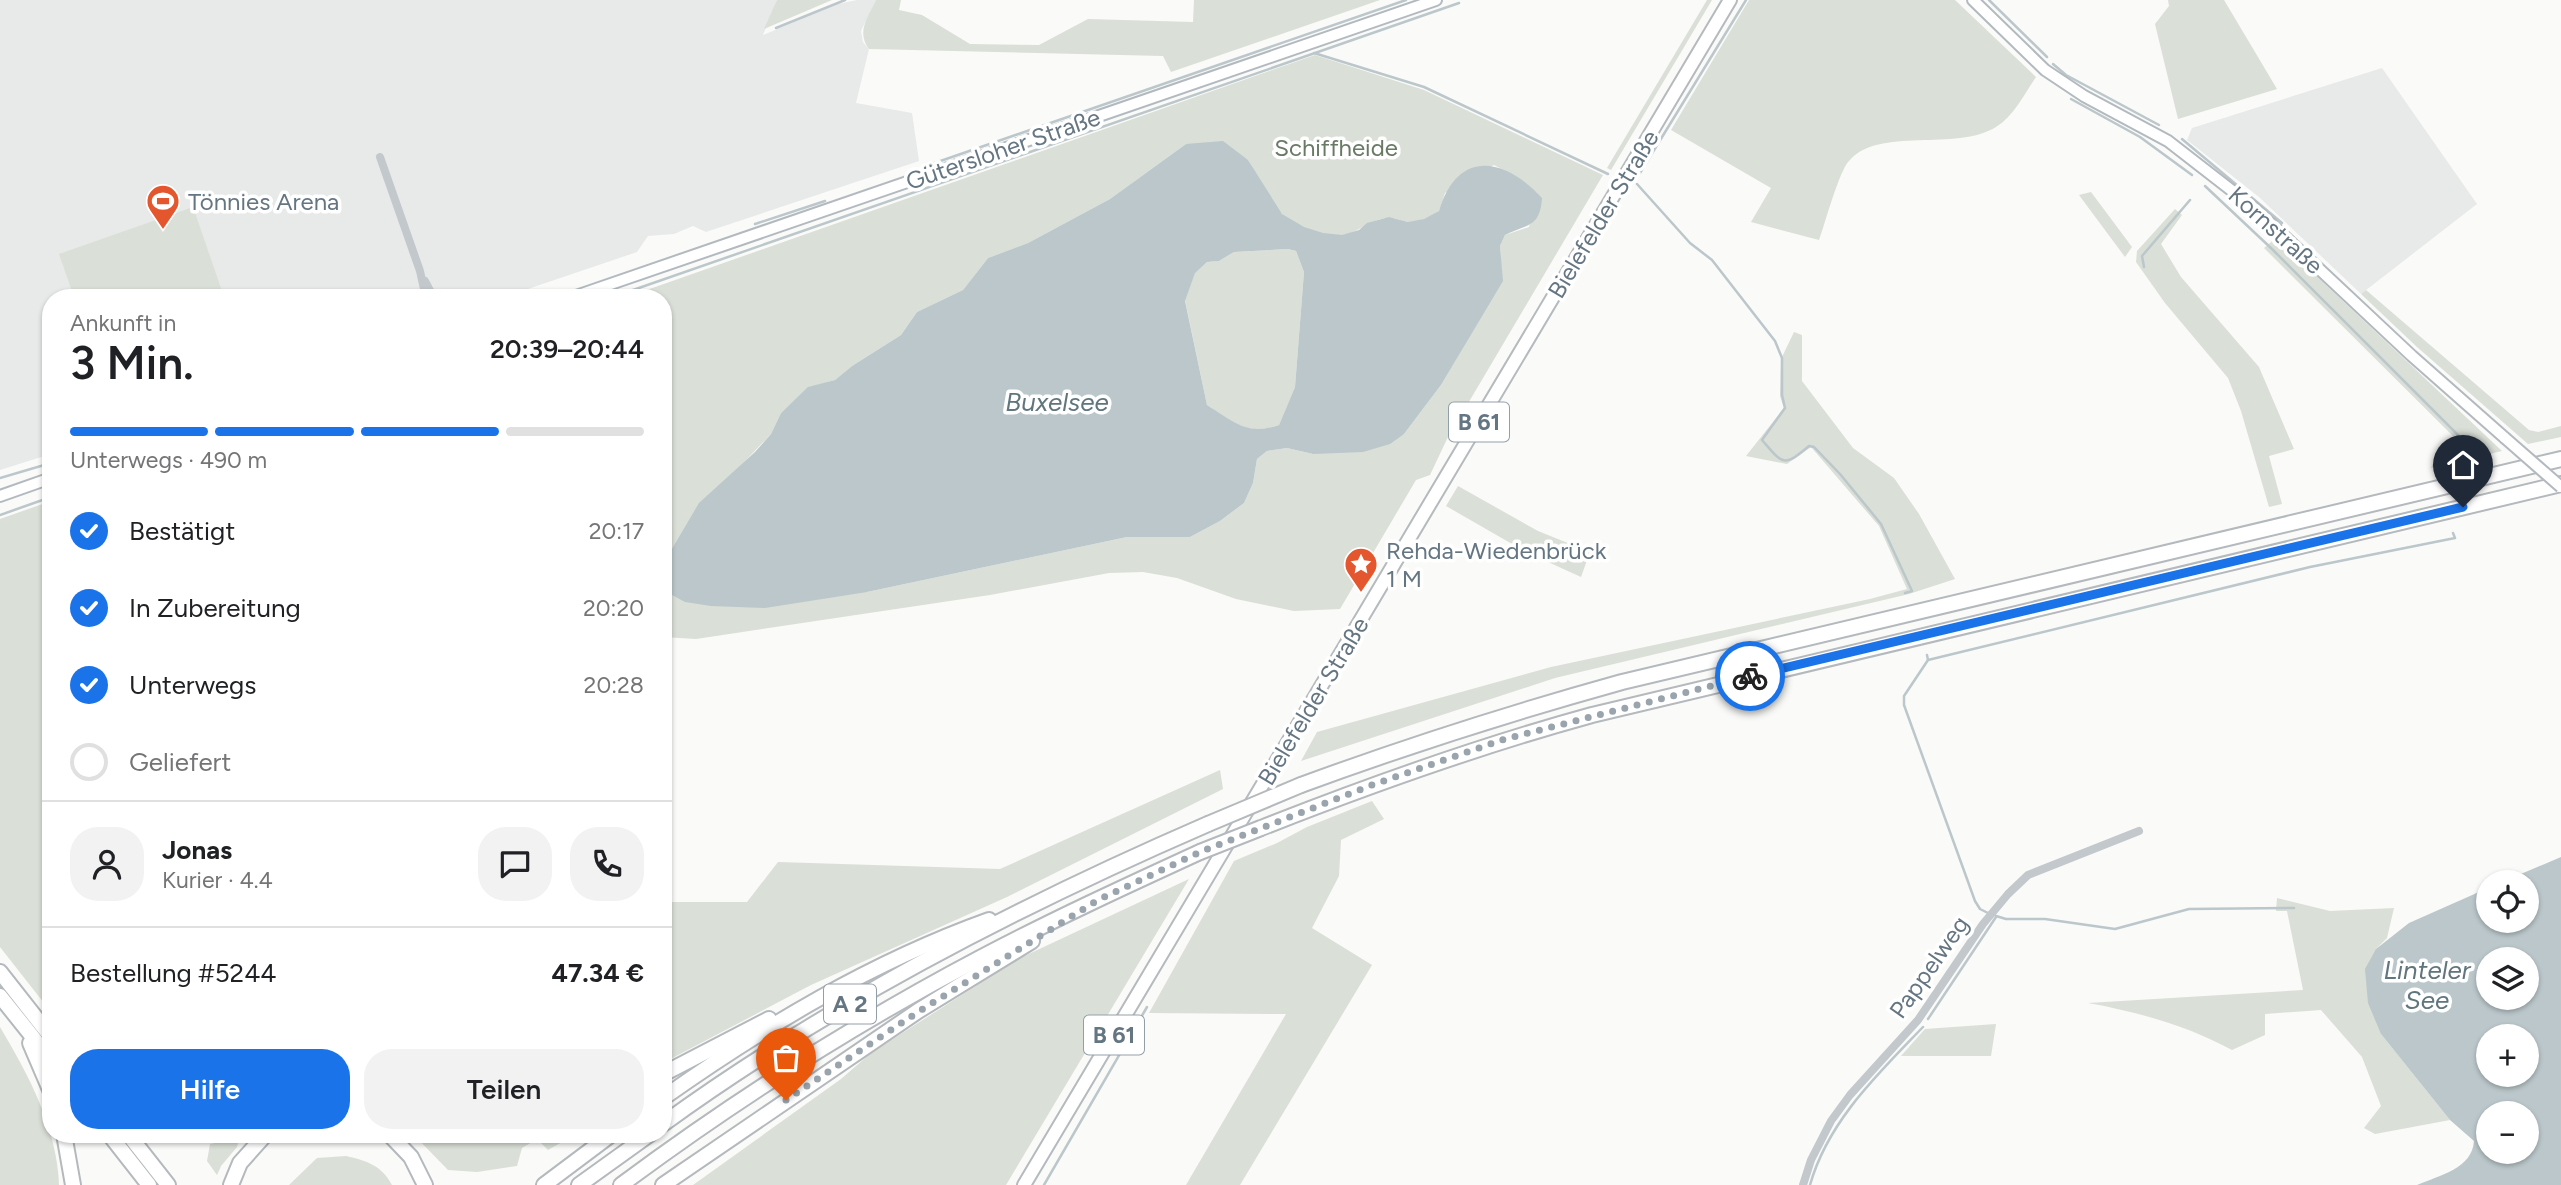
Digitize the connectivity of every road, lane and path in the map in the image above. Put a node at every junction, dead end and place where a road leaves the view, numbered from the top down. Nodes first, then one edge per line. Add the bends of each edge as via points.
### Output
1 (1436, 0) edge
2 (1730, 0) edge
3 (1973, 0) edge
4 (380, 157) dead end
5 (420, 271) junction
6 (424, 289) edge
7 (429, 289) edge
8 (596, 289) edge
9 (2561, 459) edge
10 (42, 481) edge
11 (2561, 485) edge
12 (0, 496) edge
13 (2139, 831) dead end
14 (1046, 899) junction
15 (1098, 900) junction
16 (0, 972) edge
17 (0, 996) edge
18 (813, 1001) junction
19 (21, 1023) junction
20 (42, 1025) edge
21 (42, 1049) edge
22 (672, 1069) edge
23 (42, 1071) edge
24 (672, 1092) edge
25 (672, 1118) edge
26 (726, 1140) junction
27 (66, 1143) edge
28 (115, 1143) edge
29 (135, 1143) edge
30 (258, 1143) edge
31 (397, 1143) edge
32 (600, 1143) edge
33 (637, 1143) edge
34 (73, 1185) edge
35 (149, 1185) edge
36 (168, 1185) edge
37 (231, 1185) edge
38 (425, 1185) edge
39 (544, 1185) edge
40 (579, 1185) edge
41 (621, 1185) edge
42 (663, 1185) edge
43 (674, 1185) edge
44 (1024, 1185) edge
45 (1803, 1185) edge

1 - 8 main road, Gütersloher Straße
2 - 44 main road, Bielefelder Straße / B 61
3 - 11 main road, Kornstraße, bridge via 2054,77 2168,141 2243,199 2412,356
4 - 5 street
5 - 6 street
5 - 7 street
9 - 14 highway, A 2, bridge via 1622,682 1496,718 1301,785
10 - 12 main road
11 - 15 highway, A 2, bridge via 1505,739 1200,852
13 - 45 street, Pappelweg via 2028,875 2008,894 1918,1020 1831,1121
14 - 18 highway via 879,965
14 - 25 highway, A 2 via 867,994
15 - 26 highway
15 - 41 highway, A 2 via 979,958 877,1016 765,1085
16 - 20 highway
17 - 19 highway
18 - 22 highway via 774,1016
18 - 24 highway
19 - 21 highway
19 - 23 highway
26 - 42 highway
26 - 43 highway
27 - 34 highway
28 - 35 highway
29 - 36 highway
30 - 37 highway via 240,1163
31 - 38 highway via 411,1157
32 - 39 highway
33 - 40 highway

